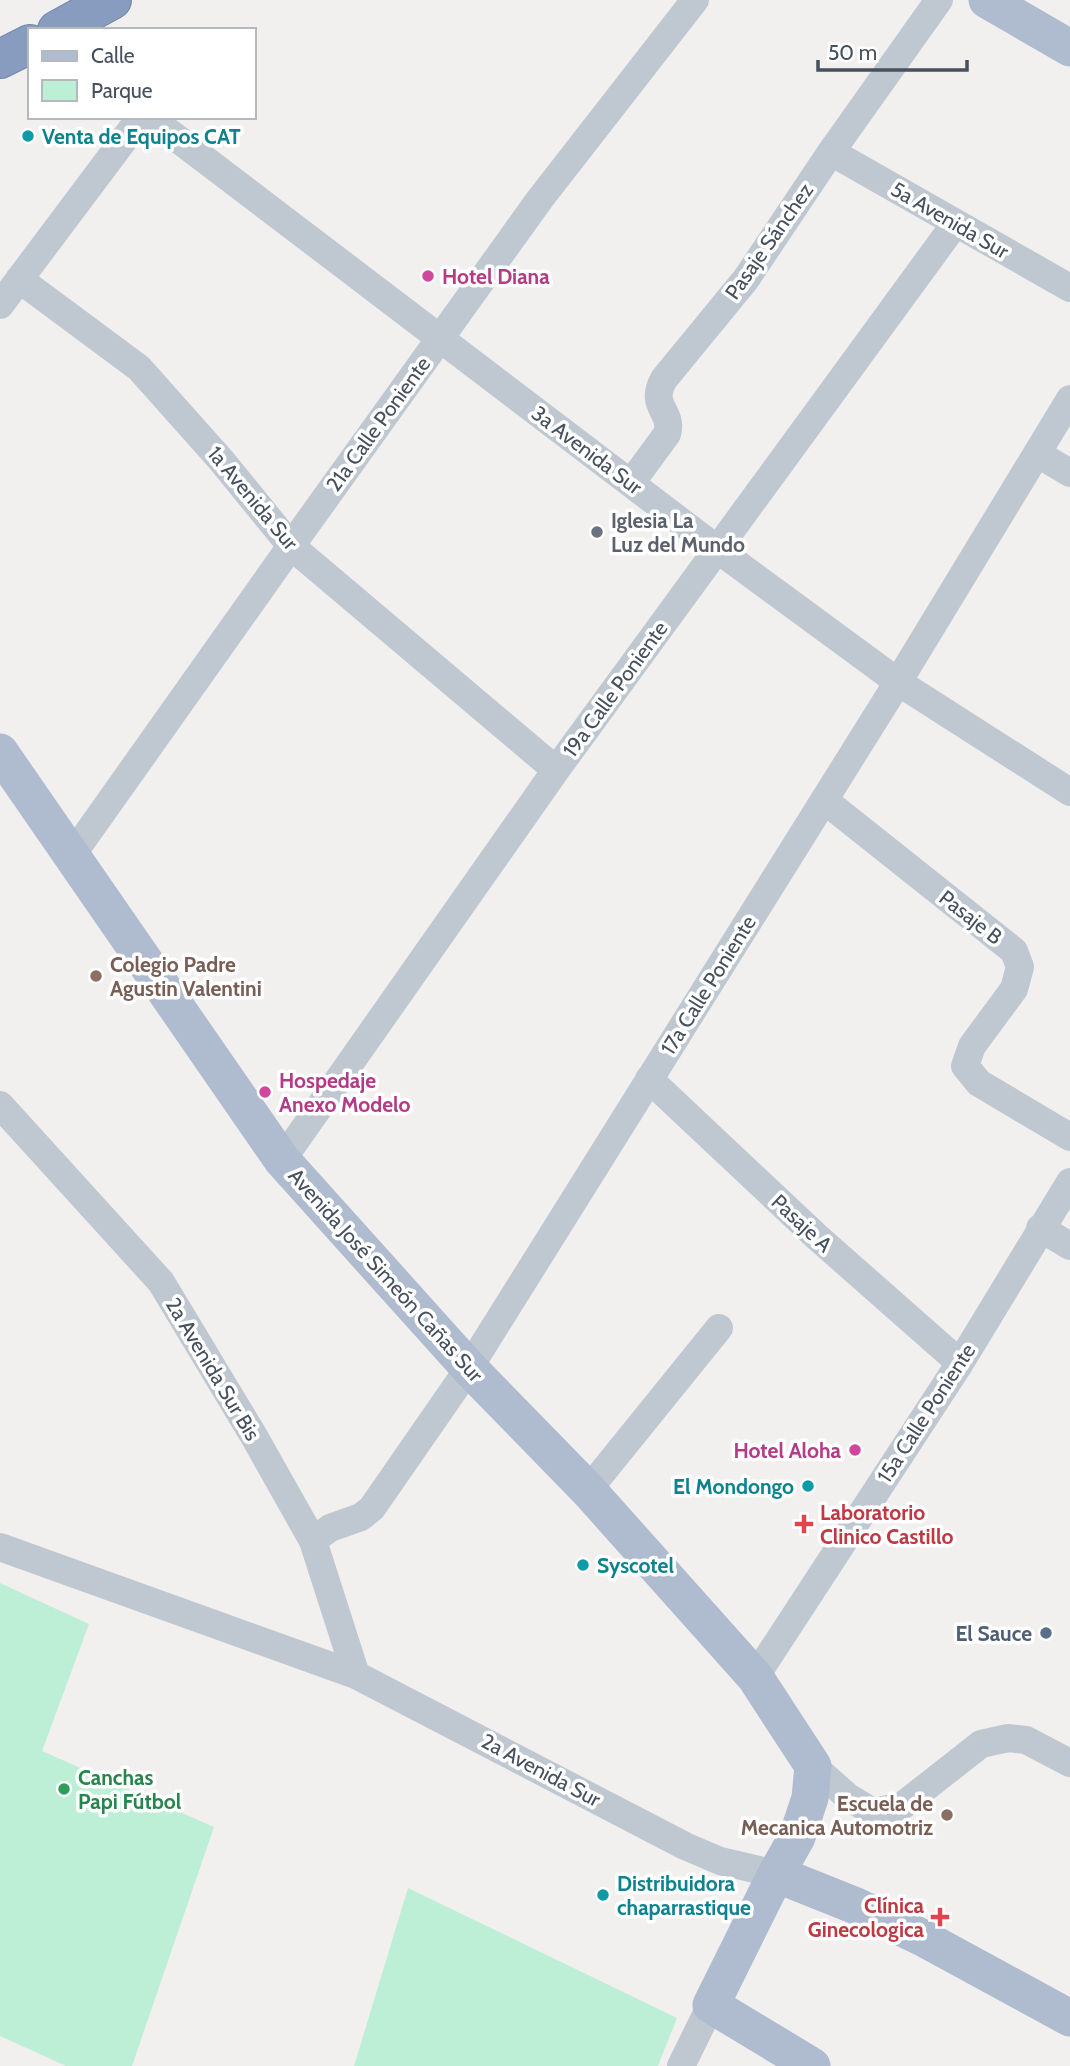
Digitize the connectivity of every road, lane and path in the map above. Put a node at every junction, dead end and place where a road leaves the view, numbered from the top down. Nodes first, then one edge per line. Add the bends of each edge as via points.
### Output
1 (112, 0) edge
2 (695, 0) edge
3 (939, 0) edge
4 (987, 0) edge
5 (61, 28) edge
6 (28, 45) edge
7 (1070, 48) edge
8 (0, 59) edge
9 (139, 119) edge
10 (152, 119) edge
11 (831, 152) junction
12 (955, 224) junction
13 (19, 279) junction
14 (1070, 288) edge
15 (0, 305) edge
16 (439, 339) junction
17 (1070, 399) edge
18 (1038, 454) junction
19 (1070, 472) edge
20 (631, 483) junction
21 (290, 546) junction
22 (718, 549) junction
23 (898, 682) junction
24 (0, 752) edge
25 (556, 770) junction
26 (1070, 792) edge
27 (824, 800) junction
28 (72, 855) junction
29 (649, 1079) junction
30 (0, 1105) edge
31 (1070, 1137) edge
32 (282, 1160) junction
33 (1070, 1182) edge
34 (1040, 1228) junction
35 (1070, 1246) edge
36 (719, 1328) dead end
37 (960, 1363) junction
38 (469, 1368) junction
39 (588, 1490) junction
40 (313, 1541) junction
41 (0, 1547) edge
42 (356, 1675) junction
43 (755, 1677) junction
44 (1070, 1763) edge
45 (813, 1766) junction
46 (776, 1874) junction
47 (711, 2005) junction
48 (1070, 2018) edge
49 (681, 2066) edge
50 (812, 2066) edge

1 - 5 highway
2 - 16 street, 21a Calle Poniente
3 - 11 street, Pasaje Sánchez
4 - 7 main road
6 - 8 highway
9 - 13 street
10 - 16 street, 3a Avenida Sur
11 - 12 street, 5a Avenida Sur
11 - 20 street, Pasaje Sánchez via 746,279 664,379 659,401 669,428
12 - 14 street, 5a Avenida Sur
12 - 22 street, 19a Calle Poniente
13 - 15 street
13 - 21 street, 1a Avenida Sur via 139,368
16 - 20 street, 3a Avenida Sur
16 - 21 street, 21a Calle Poniente
17 - 18 street, 17a Calle Poniente
18 - 19 street
18 - 23 street, 17a Calle Poniente
20 - 22 street, 3a Avenida Sur
21 - 25 street, 1a Avenida Sur
21 - 28 street, 21a Calle Poniente
22 - 23 street, 3a Avenida Sur
22 - 25 street, 19a Calle Poniente
23 - 26 street, 3a Avenida Sur
23 - 27 street, 17a Calle Poniente
24 - 28 main road, Avenida José Simeón Cañas Sur
25 - 32 street, 19a Calle Poniente
27 - 29 street, 17a Calle Poniente
27 - 31 street, Pasaje B via 1014,951 1020,967 1014,989 972,1046 965,1066 979,1083
28 - 32 main road, Avenida José Simeón Cañas Sur
29 - 37 street, Pasaje A
29 - 38 street, 17a Calle Poniente
30 - 40 street, 2a Avenida Sur Bis via 161,1282
32 - 38 main road, Avenida José Simeón Cañas Sur
33 - 34 street, 15a Calle Poniente
34 - 35 street
34 - 37 street, 15a Calle Poniente
36 - 39 street
37 - 43 street, 15a Calle Poniente
38 - 39 main road, Avenida José Simeón Cañas Sur
38 - 40 street, 17a Calle Poniente via 372,1508
39 - 43 main road, Avenida José Simeón Cañas Sur
40 - 42 street, 2a Avenida Sur Bis
41 - 42 street, 2a Avenida Sur
42 - 46 street, 2a Avenida Sur via 685,1846 720,1861
43 - 45 main road, Avenida José Simeón Cañas Sur
44 - 45 street, Avenida José Simeón Cañas Sur via 1026,1740 1008,1738 981,1744 902,1806 873,1812
45 - 46 main road via 810,1798 797,1837
46 - 47 main road
46 - 48 main road, 2a Avenida Sur via 923,1938
47 - 49 street
47 - 50 main road

